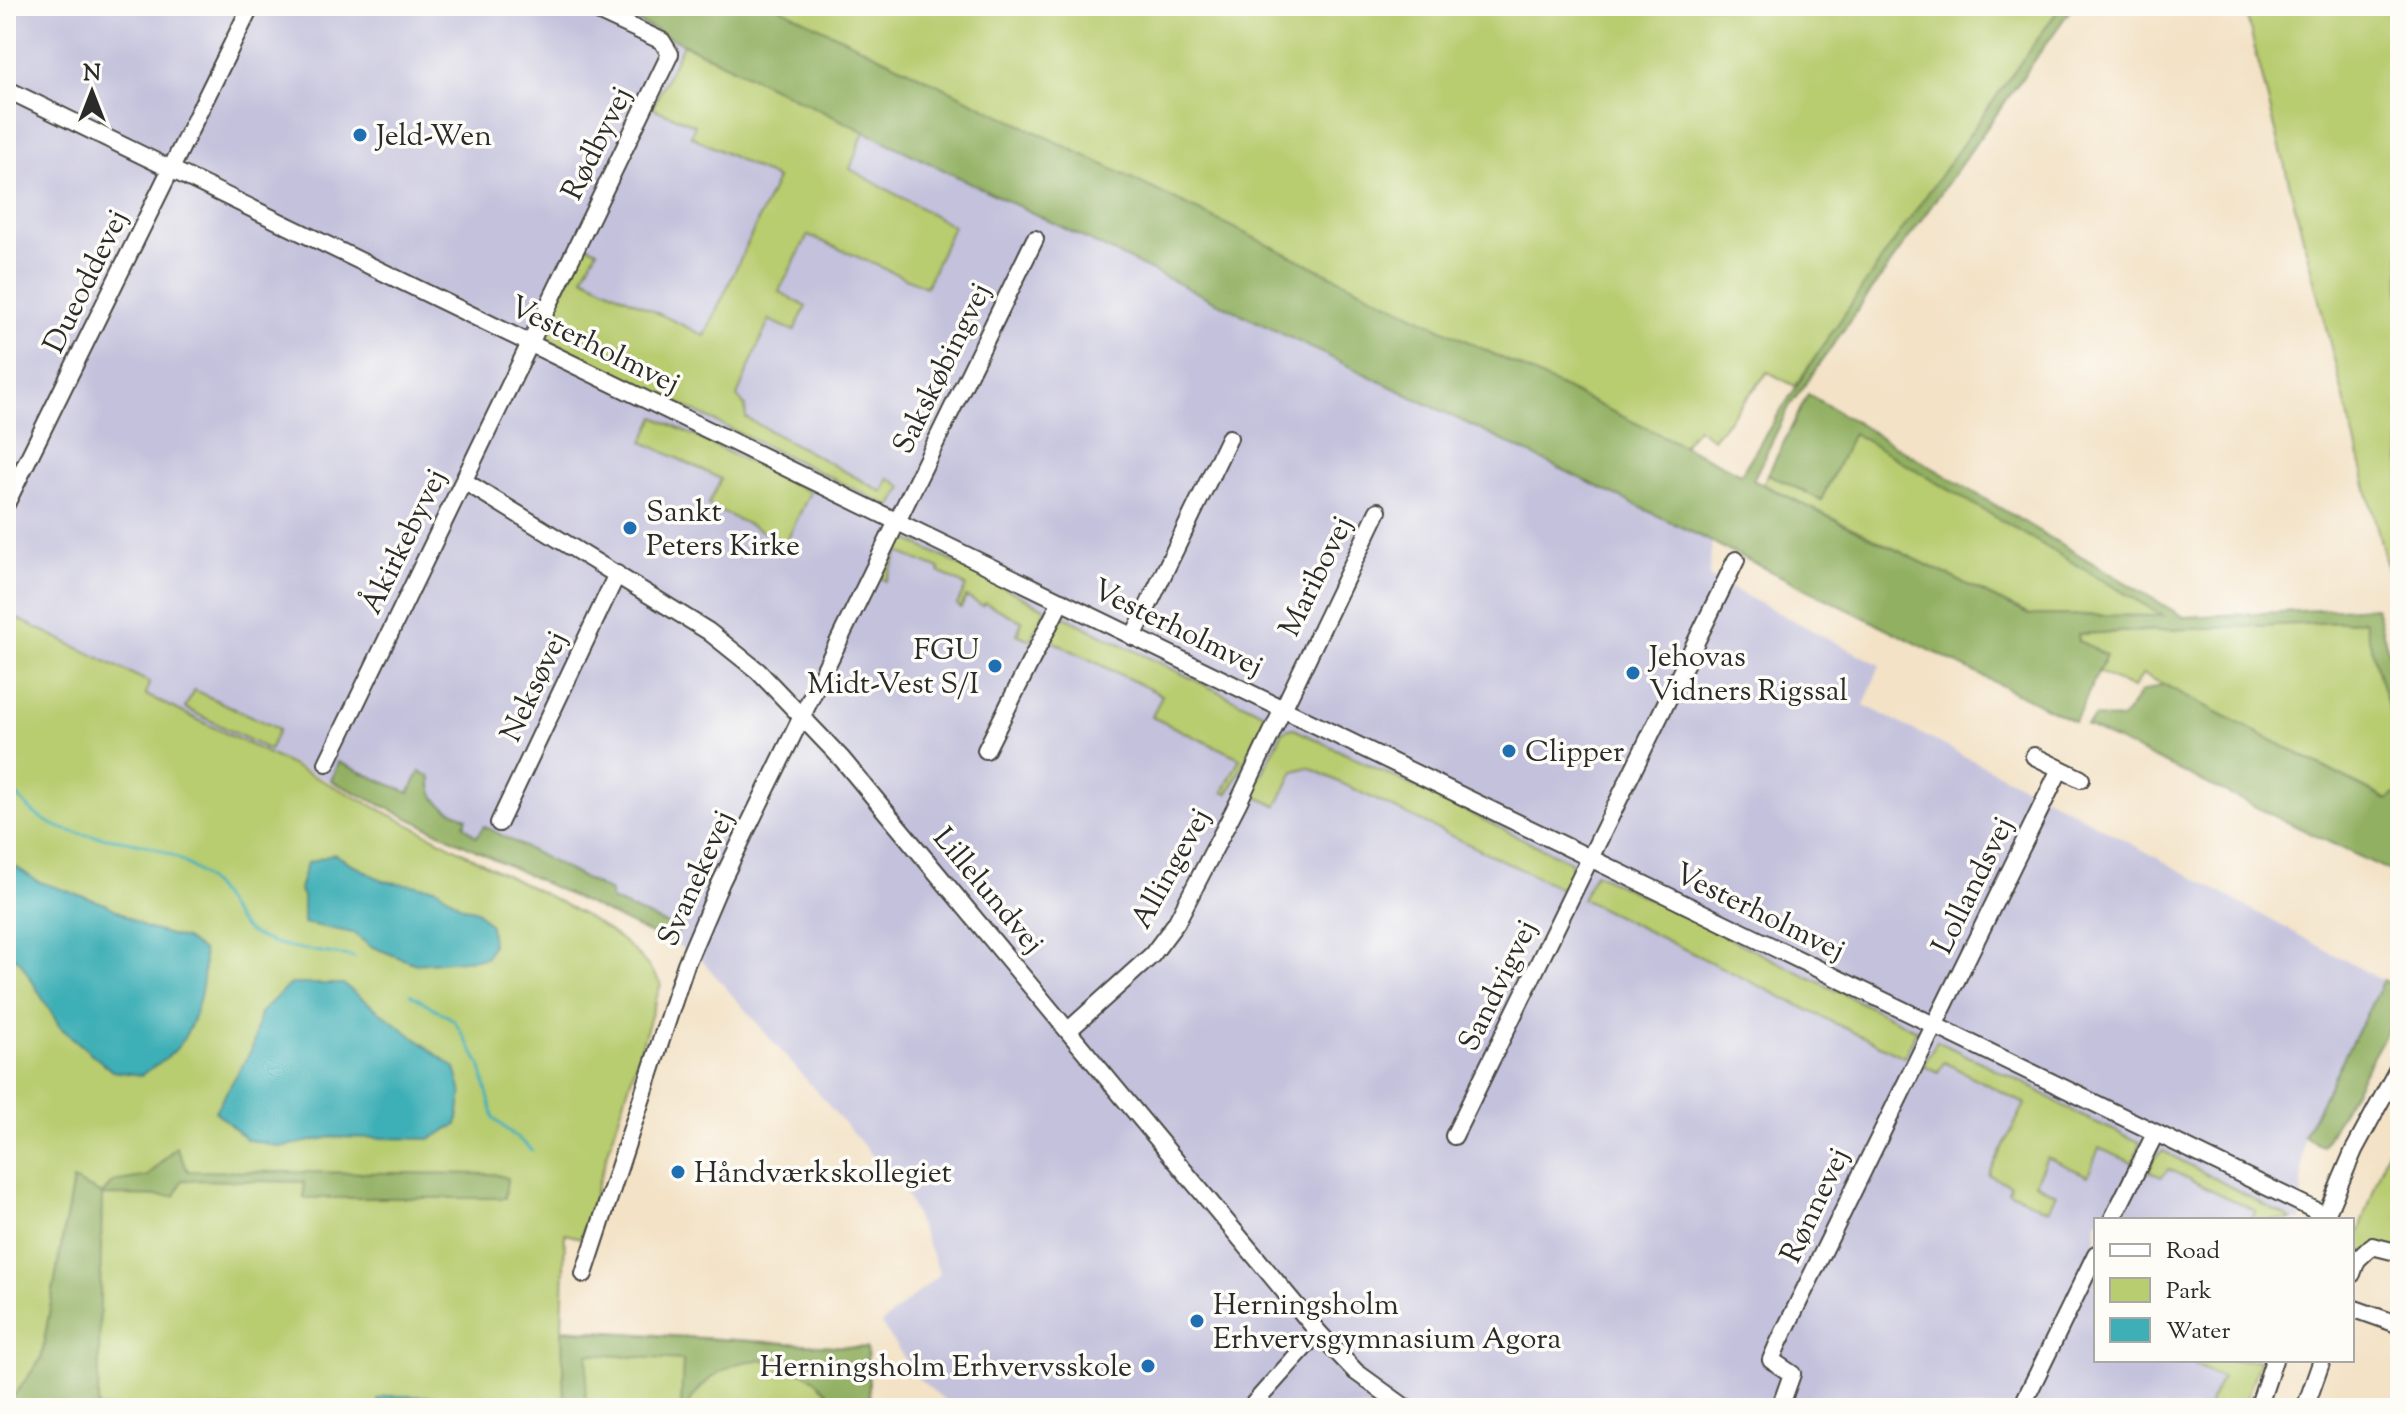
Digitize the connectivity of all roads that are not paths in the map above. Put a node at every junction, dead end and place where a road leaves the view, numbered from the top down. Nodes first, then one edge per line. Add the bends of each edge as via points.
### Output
1 (250, 6) edge
2 (587, 6) edge
3 (6, 89) edge
4 (173, 169) junction
5 (1035, 239) dead end
6 (530, 344) junction
7 (1229, 438) dead end
8 (464, 481) junction
9 (6, 504) edge
10 (1378, 511) dead end
11 (898, 521) junction
12 (1736, 560) dead end
13 (617, 574) junction
14 (1061, 601) junction
15 (1133, 637) junction
16 (1283, 709) junction
17 (803, 715) junction
18 (986, 750) dead end
19 (2034, 756) dead end
20 (327, 763) dead end
21 (2060, 769) junction
22 (2081, 779) dead end
23 (499, 823) dead end
24 (1589, 859) junction
25 (1933, 1026) junction
26 (1070, 1029) junction
27 (2400, 1065) edge
28 (2155, 1134) junction
29 (1454, 1136) dead end
30 (2113, 1218) edge
31 (2324, 1218) edge
32 (2400, 1253) edge
33 (2094, 1258) edge
34 (2354, 1268) edge
35 (584, 1274) dead end
36 (2354, 1309) edge
37 (2400, 1325) edge
38 (1318, 1332) junction
39 (2273, 1362) edge
40 (2321, 1362) edge
41 (1782, 1402) dead end
42 (1250, 1408) edge
43 (1406, 1408) edge
44 (2021, 1408) edge
45 (2258, 1408) edge
46 (2305, 1408) edge

1 - 4 street, Dueoddevej
2 - 6 street, Rødbyvej via 662,41 670,54
3 - 4 street, Vesterholmvej
4 - 6 street, Vesterholmvej
4 - 9 street, Dueoddevej
5 - 11 street, Sakskøbingvej
6 - 8 street, Åkirkebyvej
6 - 11 street, Vesterholmvej
7 - 15 street
8 - 13 street, Lillelundvej
8 - 20 street, Åkirkebyvej
10 - 16 street, Maribovej
11 - 14 street, Vesterholmvej
11 - 17 street, Svanekevej
12 - 24 street, Sandvigvej
13 - 17 street, Lillelundvej via 708,631
13 - 23 street, Neksøvej
14 - 15 street, Vesterholmvej
14 - 18 street
15 - 16 street, Vesterholmvej
16 - 24 street, Vesterholmvej
16 - 26 street, Allingevej via 1176,923 1152,955
17 - 26 street, Lillelundvej
17 - 35 street, Svanekevej via 686,964
19 - 21 street
21 - 22 street
21 - 25 street, Lollandsvej
24 - 25 street, Vesterholmvej
24 - 29 street, Sandvigvej
25 - 28 street, Vesterholmvej
25 - 41 street, Rønnevej via 1771,1360 1792,1374
26 - 38 street, Lillelundvej
27 - 31 street
28 - 30 street
28 - 31 street, Vesterholmvej
32 - 34 street via 2372,1246
33 - 44 street
36 - 37 street
38 - 42 street
38 - 43 street, Lillelundvej via 1356,1372
39 - 45 street
40 - 46 street

